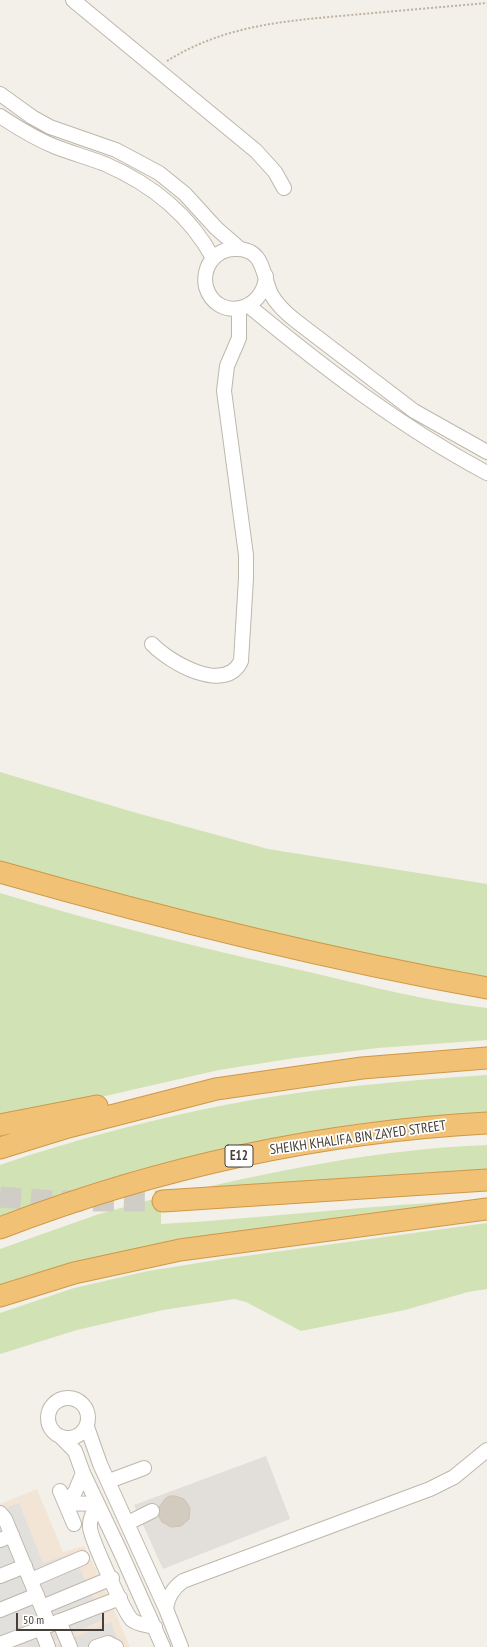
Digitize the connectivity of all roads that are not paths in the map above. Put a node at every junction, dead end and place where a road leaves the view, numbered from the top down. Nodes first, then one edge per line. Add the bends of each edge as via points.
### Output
1 (73, 0) edge
2 (0, 94) edge
3 (0, 116) edge
4 (284, 188) dead end
5 (239, 248) junction
6 (213, 258) junction
7 (266, 276) junction
8 (244, 307) junction
9 (487, 452) edge
10 (487, 473) edge
11 (152, 644) dead end
12 (0, 872) edge
13 (487, 988) edge
14 (487, 1058) edge
15 (216, 1089) junction
16 (487, 1123) edge
17 (0, 1125) edge
18 (0, 1148) edge
19 (487, 1180) edge
20 (164, 1201) tunnel mouth
21 (487, 1209) edge
22 (0, 1228) edge
23 (0, 1296) edge
24 (87, 1427) junction
25 (62, 1438) junction
26 (487, 1450) edge
27 (144, 1468) dead end
28 (83, 1473) junction
29 (109, 1481) junction
30 (62, 1497) junction
31 (97, 1504) junction
32 (152, 1512) dead end
33 (0, 1513) edge
34 (128, 1523) junction
35 (74, 1524) dead end
36 (6, 1538) edge
37 (121, 1553) junction
38 (82, 1558) dead end
39 (102, 1558) junction
40 (25, 1566) junction
41 (0, 1576) edge
42 (112, 1578) junction
43 (152, 1578) junction
44 (31, 1580) junction
45 (183, 1581) junction
46 (120, 1598) junction
47 (39, 1601) junction
48 (166, 1609) junction
49 (0, 1610) edge
50 (50, 1625) junction
51 (155, 1627) junction
52 (0, 1644) edge
53 (48, 1647) edge
54 (70, 1647) edge
55 (96, 1647) edge
56 (116, 1647) edge
57 (163, 1647) edge
58 (181, 1647) edge

1 - 4 street via 264,157
2 - 5 street via 50,127 116,150 159,173 185,194 216,228
3 - 6 street via 42,141 114,168 151,189 193,226
5 - 6 street via 225,250
5 - 7 street via 257,258
6 - 8 street via 206,270 206,284 211,297 223,306
7 - 8 street via 264,290 260,296
7 - 9 street via 271,294 296,321 414,411
8 - 10 street via 387,413
8 - 11 street via 239,338 227,366 224,391 246,555 241,661 229,674 200,673 169,659
12 - 13 highway via 234,935
14 - 15 highway via 362,1068
15 - 17 highway via 138,1099
15 - 18 highway via 68,1127
16 - 22 highway, SHEIKH KHALIFA BIN ZAYED STREET / E12 via 423,1127 346,1137 228,1159 121,1187
19 - 20 highway
21 - 23 highway via 180,1250 74,1273
24 - 25 street via 77,1437
24 - 25 street via 89,1415 84,1405 74,1398 62,1398 53,1405 48,1415 53,1432
24 - 29 street
25 - 28 street via 75,1451
26 - 45 street via 454,1477 430,1489
27 - 29 street
28 - 30 street via 75,1492
28 - 31 street
29 - 34 street
30 - 31 street
30 - 35 street
31 - 37 street
31 - 39 street via 90,1518 90,1528
32 - 34 street
33 - 36 street via 5,1518
34 - 43 street
36 - 40 street
37 - 39 street
37 - 51 street
38 - 44 street
39 - 42 street
40 - 41 street
40 - 44 street
42 - 46 street
42 - 47 street
43 - 45 street
43 - 48 street
44 - 47 street
45 - 48 street via 173,1590
46 - 50 street
46 - 51 street via 131,1618 139,1624
47 - 49 street
47 - 50 street
48 - 58 street
50 - 52 street
50 - 53 street
50 - 54 street
51 - 57 street
55 - 56 street via 108,1642

